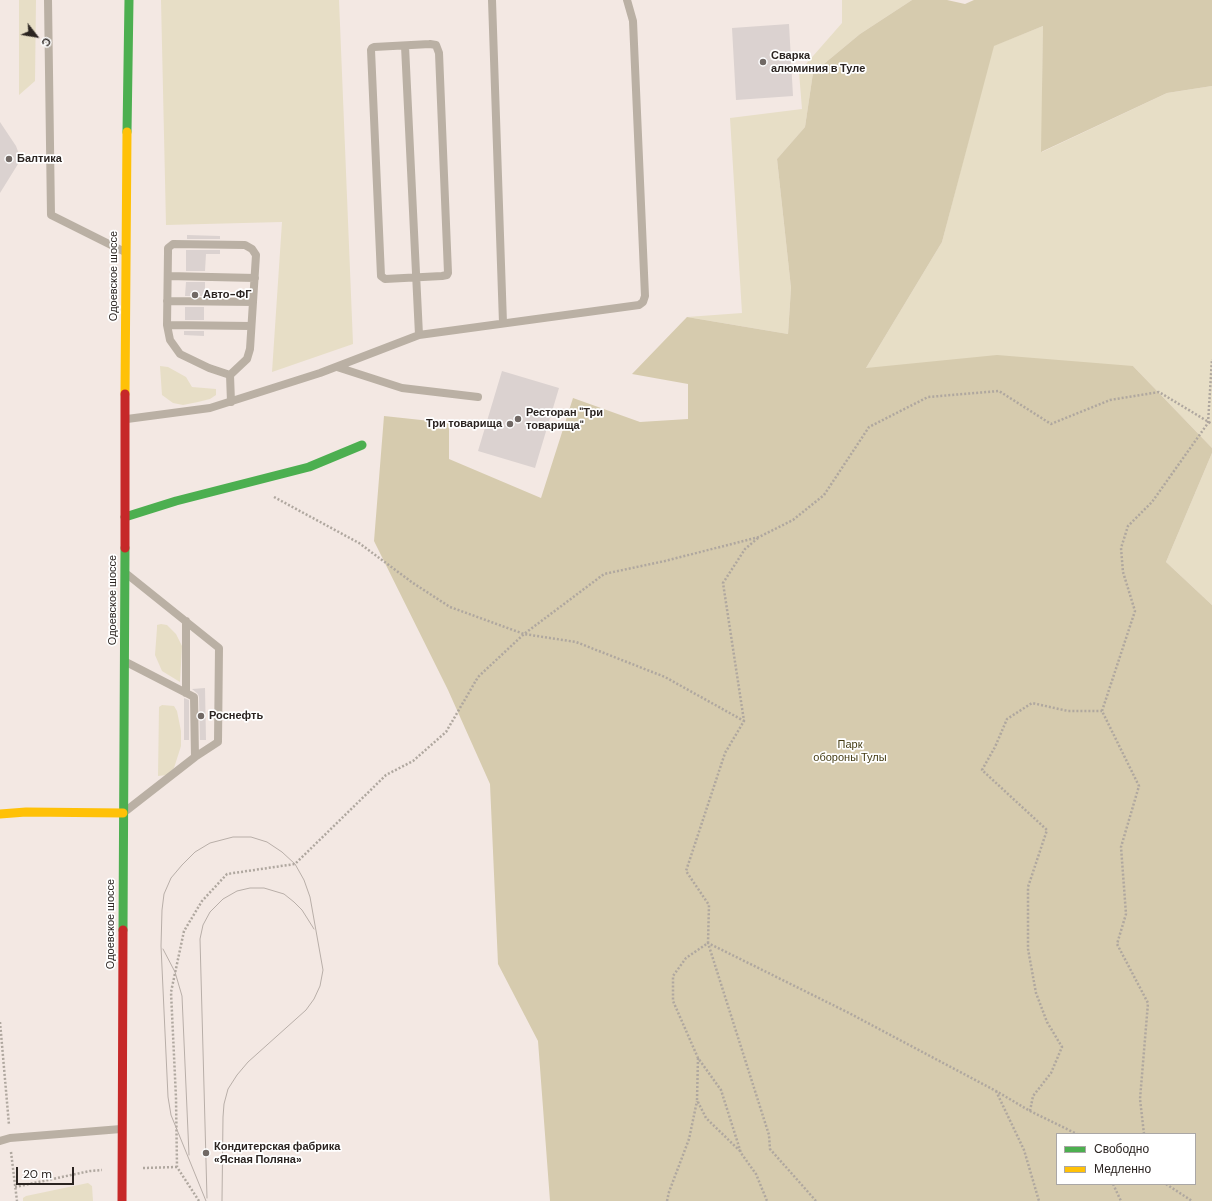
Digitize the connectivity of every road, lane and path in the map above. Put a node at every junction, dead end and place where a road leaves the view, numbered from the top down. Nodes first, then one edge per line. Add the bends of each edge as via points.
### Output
1 (48, 0) edge
2 (129, 0) edge
3 (492, 0) edge
4 (627, 0) edge
5 (405, 46) junction
6 (126, 253) junction
7 (168, 276) junction
8 (255, 278) junction
9 (416, 278) junction
10 (167, 301) junction
11 (253, 302) junction
12 (502, 323) junction
13 (167, 325) junction
14 (251, 326) junction
15 (419, 335) junction
16 (1212, 359) edge
17 (337, 367) junction
18 (230, 375) junction
19 (478, 397) dead end
20 (231, 402) junction
21 (125, 419) junction
22 (1208, 423) junction
23 (1212, 424) edge
24 (362, 445) dead end
25 (247, 482) junction
26 (125, 517) junction
27 (758, 537) junction
28 (125, 573) junction
29 (186, 621) junction
30 (524, 634) junction
31 (125, 662) junction
32 (186, 693) junction
33 (1102, 711) junction
34 (744, 721) junction
35 (195, 757) junction
36 (123, 813) junction
37 (0, 814) edge
38 (708, 943) junction
39 (0, 1022) edge
40 (698, 1058) junction
41 (996, 1091) junction
42 (697, 1100) junction
43 (1030, 1111) junction
44 (122, 1129) junction
45 (1075, 1133) edge
46 (1144, 1133) edge
47 (10, 1138) junction
48 (0, 1141) edge
49 (741, 1153) junction
50 (122, 1168) junction
51 (177, 1168) junction
52 (1113, 1185) edge
53 (1168, 1185) edge
54 (14, 1187) junction
55 (17, 1201) edge
56 (122, 1201) edge
57 (199, 1201) edge
58 (668, 1201) edge
59 (766, 1201) edge
60 (816, 1201) edge
61 (1039, 1201) edge
62 (1121, 1201) edge
63 (1192, 1201) edge

1 - 6 lane via 51,215
2 - 6 main road, Одоевское шоссе
3 - 12 lane
4 - 12 lane via 633,21 645,299 638,305
5 - 9 lane
5 - 9 lane via 434,44 439,53 448,273 445,276
5 - 9 lane via 374,47 371,50 381,276 385,279
6 - 21 main road, Одоевское шоссе
7 - 8 lane
7 - 8 lane via 168,248 173,244 245,245 256,255
7 - 10 lane
8 - 11 lane
9 - 15 lane
10 - 11 lane
10 - 13 lane
11 - 14 lane
12 - 15 lane
13 - 14 lane
13 - 18 lane via 170,340 180,354
14 - 18 lane via 247,359
15 - 17 lane
16 - 22 path
17 - 19 lane via 402,388
17 - 20 lane
18 - 20 lane
20 - 21 lane via 210,408
21 - 26 main road, Одоевское шоссе
22 - 23 path
22 - 27 path via 1159,392 1110,400 1050,424 999,391 928,398 869,427 824,495 793,520
22 - 33 path via 1152,502 1128,526 1121,548 1122,564 1135,611
24 - 25 main road via 309,467
25 - 26 main road
25 - 30 path via 359,543 413,584 450,607
26 - 28 main road, Одоевское шоссе
27 - 30 path via 604,574
27 - 34 path via 745,549 723,583
28 - 29 lane
28 - 31 main road, Одоевское шоссе
29 - 32 lane
29 - 35 lane via 220,648 218,742
30 - 34 path via 576,642 665,676
30 - 51 path via 478,677 446,732 413,761 386,775 295,864 227,874 202,901 184,931 171,992
31 - 32 lane
31 - 36 main road, Одоевское шоссе
32 - 35 lane via 194,697
33 - 43 path via 1068,711 1032,703 1007,719 982,770 1047,830 1028,887 1028,949 1036,993 1047,1022 1062,1047 1051,1073 1033,1096
33 - 46 path via 1139,786 1121,847 1126,914 1117,944 1148,1003 1140,1099
34 - 38 path via 725,753 686,871 709,905
35 - 36 lane
36 - 37 main road
36 - 44 main road, Одоевское шоссе
38 - 40 path via 686,958 673,976 673,1001
38 - 41 path via 847,1012
38 - 60 path via 769,1135 770,1149
39 - 47 path
40 - 42 path
40 - 49 path via 722,1090
41 - 43 path
41 - 61 path via 1024,1150
42 - 49 path via 706,1118
42 - 58 path via 689,1139
43 - 45 path
44 - 47 lane
44 - 50 main road, Одоевское шоссе
47 - 48 lane
47 - 54 path
49 - 59 path via 756,1174
50 - 51 path
50 - 54 path via 90,1171
50 - 56 main road, Одоевское шоссе
51 - 57 path
52 - 62 path
53 - 63 path
54 - 55 path

